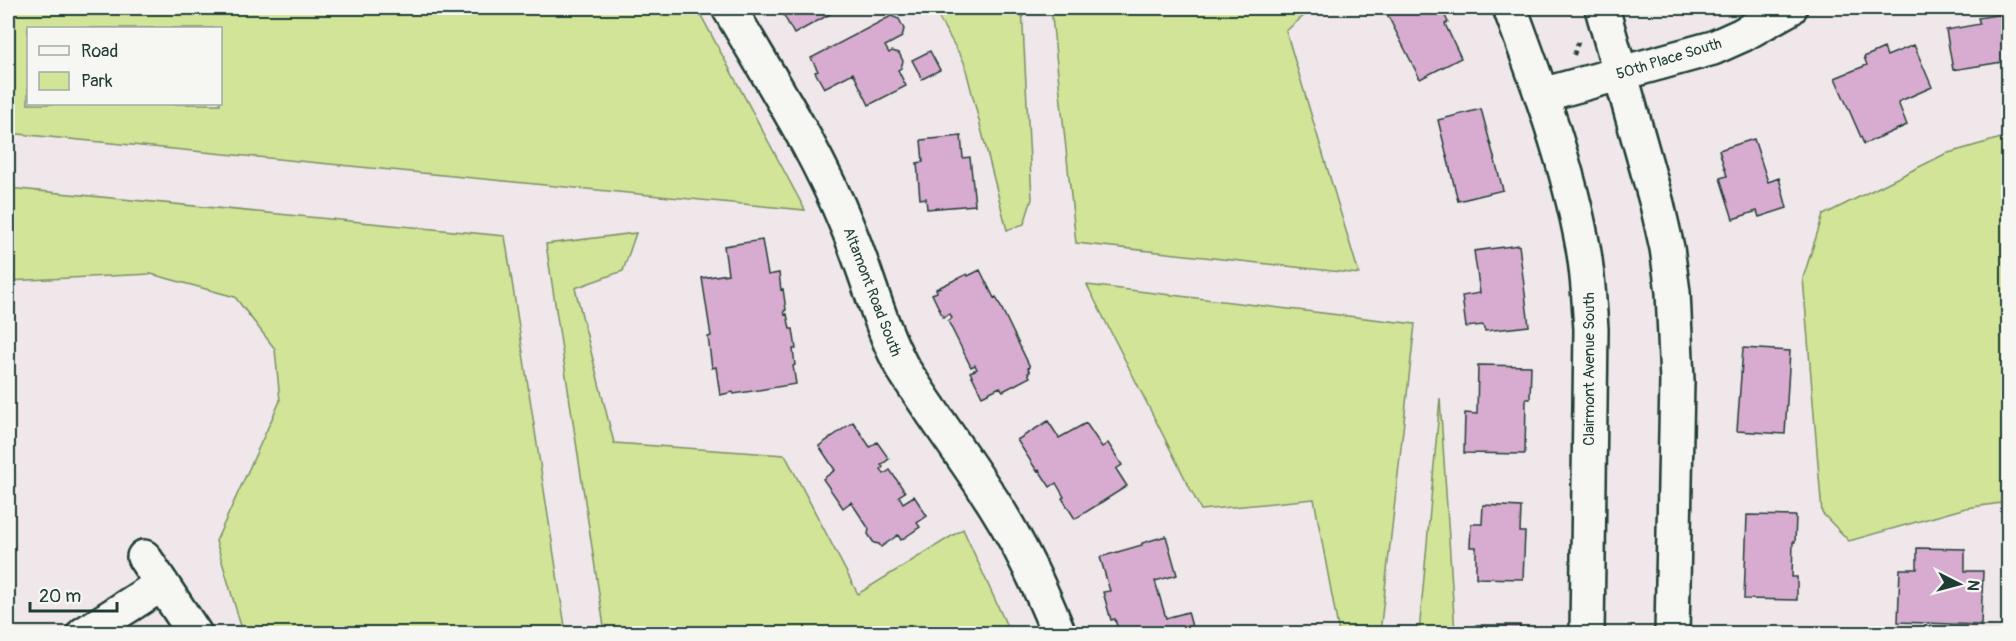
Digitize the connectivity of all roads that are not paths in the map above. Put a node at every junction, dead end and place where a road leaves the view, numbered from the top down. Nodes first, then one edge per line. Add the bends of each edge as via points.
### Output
1 (729, 8) edge
2 (1510, 8) edge
3 (1602, 8) edge
4 (1790, 8) edge
5 (1622, 74) junction
6 (1542, 95) junction
7 (144, 557) dead end
8 (162, 584) junction
9 (84, 633) edge
10 (195, 633) edge
11 (1059, 633) edge
12 (1587, 633) edge
13 (1672, 633) edge

1 - 11 street, Altamont Road South via 827,182 898,360 995,505 1022,552
2 - 6 street, Clairmont Avenue South
3 - 5 street
4 - 5 street, 50th Place South via 1713,48
5 - 6 street, 50th Place South
5 - 13 street via 1657,204 1673,292 1677,381
6 - 12 street, Clairmont Avenue South via 1576,212 1589,289
7 - 8 street
8 - 9 street
8 - 10 street

